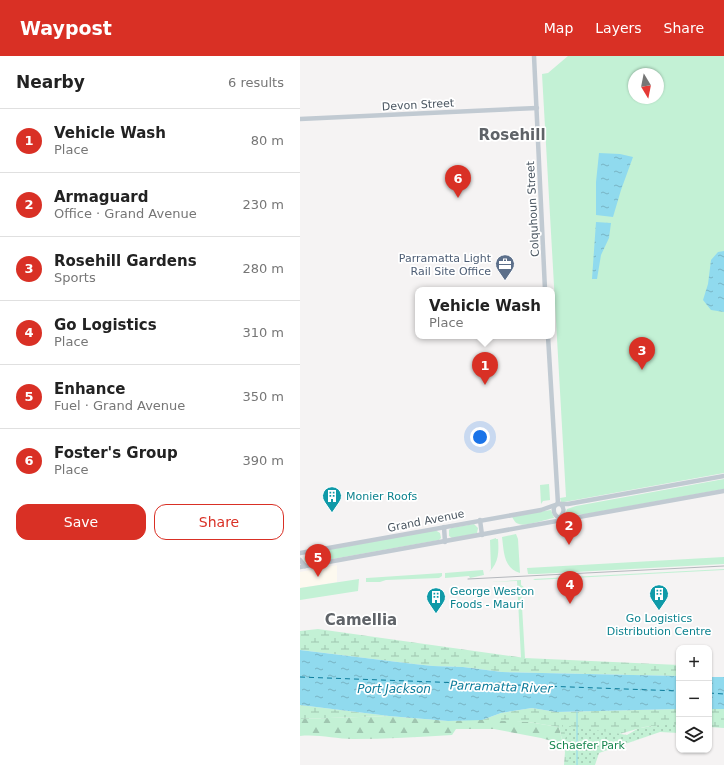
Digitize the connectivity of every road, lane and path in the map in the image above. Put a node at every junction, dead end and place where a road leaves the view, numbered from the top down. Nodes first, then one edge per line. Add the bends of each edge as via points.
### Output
1 (534, 56) edge
2 (537, 108) junction
3 (300, 119) edge
4 (546, 287) edge
5 (548, 339) edge
6 (724, 476) edge
7 (724, 491) edge
8 (558, 504) junction
9 (589, 515) junction
10 (560, 518) junction
11 (480, 520) junction
12 (444, 527) junction
13 (524, 527) junction
14 (482, 535) junction
15 (445, 542) junction
16 (300, 553) edge
17 (300, 560) edge
18 (303, 567) edge

1 - 2 street, Colquhoun Street
2 - 3 street, Devon Street
2 - 4 street, Colquhoun Street
5 - 8 street
6 - 8 street, Grand Avenue via 619,496
7 - 9 street
8 - 10 street via 564,510
8 - 10 street via 554,508 554,514
8 - 11 street, Grand Avenue via 544,509
9 - 10 street
9 - 13 street
10 - 13 street
11 - 12 street, Grand Avenue
11 - 14 street
12 - 15 street
12 - 16 street, Grand Avenue
13 - 14 street
14 - 15 street
15 - 18 street
17 - 18 street

